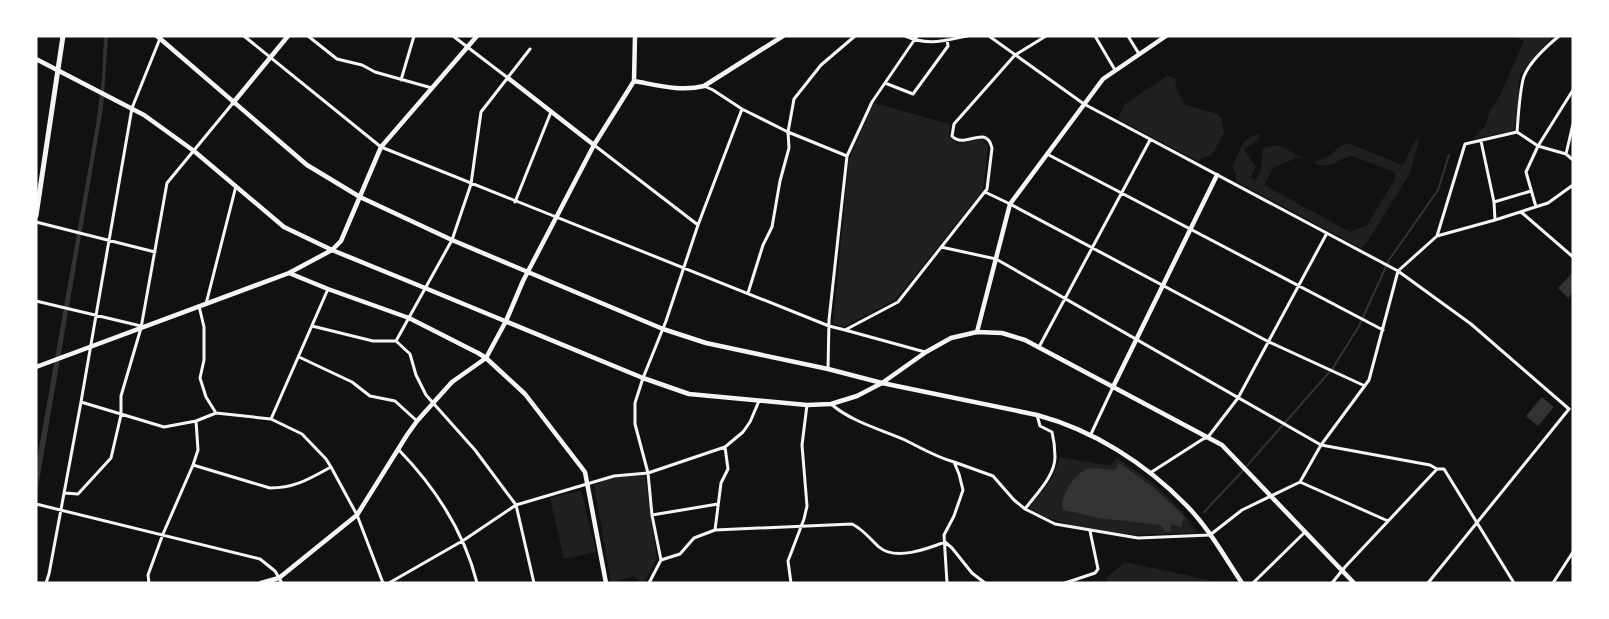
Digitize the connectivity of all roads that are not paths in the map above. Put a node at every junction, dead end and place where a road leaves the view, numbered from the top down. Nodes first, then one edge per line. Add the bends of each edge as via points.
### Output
1 (63, 36) edge
2 (244, 36) edge
3 (288, 36) edge
4 (308, 36) edge
5 (414, 36) edge
6 (453, 36) edge
7 (477, 36) edge
8 (636, 36) edge
9 (783, 36) edge
10 (855, 36) edge
11 (905, 36) edge
12 (918, 36) edge
13 (967, 36) edge
14 (989, 36) edge
15 (1046, 36) edge
16 (1094, 36) edge
17 (1128, 36) edge
18 (1166, 36) edge
19 (1559, 36) edge
20 (160, 37) edge
21 (915, 40) junction
22 (947, 40) junction
23 (468, 48) junction
24 (530, 49) dead end
25 (1139, 54) junction
26 (1015, 55) junction
27 (36, 58) edge
28 (269, 58) junction
29 (57, 69) junction
30 (1115, 70) junction
31 (508, 78) junction
32 (401, 80) junction
33 (634, 81) junction
34 (885, 83) junction
35 (704, 86) junction
36 (432, 88) junction
37 (1573, 90) edge
38 (234, 103) junction
39 (1084, 104) junction
40 (132, 108) junction
41 (742, 110) junction
42 (551, 112) junction
43 (1573, 124) edge
44 (788, 132) junction
45 (1517, 132) junction
46 (1150, 140) junction
47 (1481, 141) junction
48 (594, 144) junction
49 (1538, 146) junction
50 (382, 148) junction
51 (194, 151) junction
52 (1047, 154) junction
53 (1566, 154) junction
54 (846, 156) junction
55 (1573, 160) edge
56 (1217, 174) junction
57 (471, 184) junction
58 (1573, 185) edge
59 (236, 186) junction
60 (1532, 191) junction
61 (985, 192) junction
62 (1122, 193) junction
63 (360, 197) junction
64 (515, 202) junction
65 (1494, 202) junction
66 (1010, 204) junction
67 (1536, 207) junction
68 (1520, 212) junction
69 (36, 215) edge
70 (556, 218) junction
71 (1495, 220) junction
72 (36, 222) edge
73 (698, 225) junction
74 (1190, 228) junction
75 (1327, 233) junction
76 (1437, 236) junction
77 (452, 240) junction
78 (109, 241) junction
79 (941, 247) junction
80 (1092, 248) junction
81 (332, 250) junction
82 (155, 252) junction
83 (1573, 257) edge
84 (996, 259) junction
85 (684, 267) junction
86 (1398, 271) junction
87 (529, 272) junction
88 (290, 273) junction
89 (1162, 285) junction
90 (1300, 286) junction
91 (425, 288) junction
92 (328, 289) junction
93 (748, 293) junction
94 (1066, 298) junction
95 (36, 301) edge
96 (206, 304) junction
97 (199, 306) junction
98 (95, 314) junction
99 (409, 318) junction
100 (506, 321) junction
101 (312, 326) junction
102 (829, 326) junction
103 (141, 327) junction
104 (663, 329) junction
105 (846, 330) junction
106 (1383, 330) junction
107 (977, 332) junction
108 (1136, 340) junction
109 (396, 341) junction
110 (1270, 342) junction
111 (91, 347) junction
112 (1039, 347) junction
113 (926, 352) junction
114 (299, 356) junction
115 (486, 358) junction
116 (36, 367) edge
117 (828, 369) junction
118 (643, 378) junction
119 (882, 383) junction
120 (1364, 386) junction
121 (1113, 387) junction
122 (1238, 398) junction
123 (759, 401) junction
124 (81, 402) junction
125 (433, 404) junction
126 (831, 404) junction
127 (807, 405) junction
128 (1573, 405) edge
129 (1569, 409) junction
130 (216, 413) junction
131 (121, 415) junction
132 (1036, 415) junction
133 (271, 419) junction
134 (196, 420) junction
135 (417, 421) junction
136 (1091, 434) junction
137 (1208, 437) junction
138 (1321, 445) junction
139 (725, 447) junction
140 (398, 449) junction
141 (954, 462) junction
142 (193, 465) junction
143 (331, 468) junction
144 (1437, 469) junction
145 (1150, 472) junction
146 (648, 473) junction
147 (1300, 482) junction
148 (588, 484) junction
149 (65, 493) junction
150 (1269, 496) junction
151 (36, 504) edge
152 (719, 504) junction
153 (516, 505) junction
154 (1025, 509) junction
155 (62, 510) junction
156 (357, 515) junction
157 (652, 515) junction
158 (1388, 521) junction
159 (1477, 524) junction
160 (802, 525) junction
161 (715, 530) junction
162 (1090, 531) junction
163 (1304, 533) junction
164 (162, 534) junction
165 (1210, 535) junction
166 (464, 540) junction
167 (945, 542) junction
168 (1573, 552) edge
169 (661, 560) junction
170 (1342, 572) junction
171 (281, 580) edge
172 (46, 583) edge
173 (149, 583) edge
174 (261, 583) edge
175 (383, 583) edge
176 (389, 583) edge
177 (477, 583) edge
178 (534, 583) edge
179 (606, 583) edge
180 (649, 583) edge
181 (790, 583) edge
182 (947, 583) edge
183 (985, 583) edge
184 (1065, 583) edge
185 (1242, 583) edge
186 (1253, 583) edge
187 (1332, 583) edge
188 (1354, 583) edge
189 (1428, 583) edge
190 (1514, 583) edge
191 (1554, 583) edge

1 - 29 main road
2 - 28 street
3 - 28 street
4 - 32 street via 337,59
5 - 32 street
6 - 23 street
7 - 23 street
8 - 33 street
9 - 35 street
10 - 44 street via 821,65 794,100
11 - 21 street
12 - 21 street
13 - 22 street
14 - 26 street
15 - 26 street
16 - 30 street
17 - 25 street
18 - 25 street
19 - 45 street via 1524,75
20 - 38 street
20 - 40 street
21 - 22 street via 932,43
21 - 34 street
22 - 34 street via 948,46 913,94
23 - 31 street
23 - 36 street
24 - 31 street
25 - 30 street
26 - 39 street
26 - 61 street via 961,115 952,130 952,136 957,140 981,136 991,143
27 - 29 street
28 - 38 street
28 - 50 street
29 - 40 street
29 - 69 main road
30 - 39 street via 1103,79
31 - 42 street
31 - 57 street via 481,112
32 - 36 street
33 - 35 street via 694,89
33 - 48 street
34 - 54 street via 872,102
35 - 41 street
36 - 50 street
37 - 49 street
38 - 51 street
38 - 63 street via 307,165
39 - 46 street
39 - 52 street
40 - 51 street
40 - 78 street
41 - 44 street
41 - 73 street
42 - 48 street
42 - 64 street
43 - 53 street
44 - 54 street
44 - 93 street via 789,148 772,227
45 - 47 street
45 - 49 street
46 - 56 street
46 - 62 street
47 - 65 street
47 - 76 street via 1466,144
48 - 70 street
48 - 73 street
49 - 53 street
49 - 60 street via 1526,172
50 - 57 street
50 - 63 street
51 - 59 street
51 - 82 street via 167,183
52 - 62 street
52 - 66 street
53 - 55 street
54 - 102 street
56 - 74 street
56 - 75 street
57 - 64 street
57 - 77 street
58 - 67 street via 1548,203
59 - 81 street via 284,227
59 - 96 street
60 - 65 street
60 - 67 street
61 - 66 street
61 - 79 street
62 - 74 street
62 - 80 street
63 - 77 street
63 - 81 street via 341,241
64 - 70 street
65 - 71 street
66 - 80 street
66 - 84 street
67 - 68 street
68 - 71 street
68 - 83 street
70 - 85 street
70 - 87 street
71 - 76 street
72 - 78 street
73 - 85 street
74 - 89 street
74 - 90 street
75 - 86 street
75 - 90 street
76 - 86 street
77 - 87 street
77 - 91 street
78 - 82 street
78 - 98 street
79 - 84 street
79 - 105 street via 898,302
80 - 89 street
80 - 94 street
81 - 88 street
81 - 91 street
82 - 103 street
84 - 94 street
84 - 107 street
85 - 93 street
85 - 104 street
86 - 106 street
86 - 129 street via 1471,324
87 - 100 street
87 - 104 street
88 - 92 street
88 - 96 street
89 - 108 street
89 - 110 street
90 - 106 street
90 - 110 street
91 - 99 street
91 - 100 street
92 - 99 street
92 - 101 street
93 - 102 street
94 - 108 street
94 - 112 street
95 - 98 street
96 - 97 street
97 - 103 street
97 - 130 street via 204,327 204,360 200,378
98 - 103 street
98 - 111 street
99 - 109 street
99 - 115 street
100 - 115 street
100 - 118 street
101 - 109 street via 373,341
101 - 114 street
102 - 105 street
102 - 117 street
103 - 111 street
103 - 131 street via 121,396
104 - 117 street via 706,343
104 - 118 street
105 - 113 street
106 - 120 street via 1369,380
107 - 112 street via 1002,333
107 - 113 street via 951,338
108 - 121 street
108 - 122 street
109 - 125 street via 410,354 416,375
110 - 120 street
110 - 122 street
111 - 116 street
111 - 124 street
112 - 121 street
113 - 119 street
114 - 133 street
114 - 135 street via 352,382 370,396 395,401
115 - 125 street via 452,382
115 - 148 street via 525,394 585,472
117 - 119 street
118 - 123 street via 689,394
118 - 146 street via 635,403 635,424
119 - 126 street via 857,396
119 - 132 street
120 - 138 street
121 - 136 street
121 - 137 street
122 - 137 street
122 - 138 street
123 - 127 street
123 - 139 street via 743,432
124 - 131 street
124 - 149 street
125 - 135 street
125 - 153 street via 475,450
126 - 127 street
126 - 141 street via 842,413 936,457
127 - 160 street via 802,445 807,506
128 - 129 street
129 - 159 street
130 - 133 street
130 - 134 street
131 - 134 street via 164,427
131 - 149 street via 111,458 78,494
132 - 136 street
132 - 154 street via 1040,426 1052,432 1054,466
133 - 143 street via 302,434 323,454
134 - 142 street via 198,450
135 - 140 street
136 - 145 street
137 - 145 street
137 - 150 street via 1222,445
138 - 144 street
138 - 147 street
139 - 146 street
139 - 152 street via 728,469 721,483
140 - 156 street
140 - 166 street via 435,492
141 - 154 street via 993,476
141 - 167 street via 963,490 944,535
142 - 143 street via 270,488 296,485
142 - 164 street
143 - 156 street
144 - 158 street
144 - 159 street via 1444,469
145 - 165 street via 1187,506
146 - 148 street via 614,476
146 - 157 street
147 - 150 street
147 - 158 street
148 - 153 street
148 - 179 street
149 - 155 street
150 - 163 street
150 - 165 street via 1242,510
151 - 155 street
152 - 157 street
152 - 161 street
153 - 166 street
153 - 178 street
154 - 162 street via 1055,524
155 - 164 street
155 - 172 street
156 - 171 street
156 - 175 street
157 - 169 street
158 - 170 street
159 - 189 street
159 - 190 street
160 - 161 street
160 - 167 street via 852,524 890,554
160 - 181 street via 788,561
161 - 169 street via 694,538 680,554
162 - 165 street via 1138,538
162 - 184 street via 1098,568 1095,573
163 - 170 street
163 - 186 street
164 - 171 street via 260,558
164 - 173 street via 148,575
165 - 185 street
166 - 176 street
166 - 177 street
167 - 182 street
167 - 183 street
168 - 191 street
169 - 180 street
170 - 187 street
170 - 188 street
171 - 174 street

